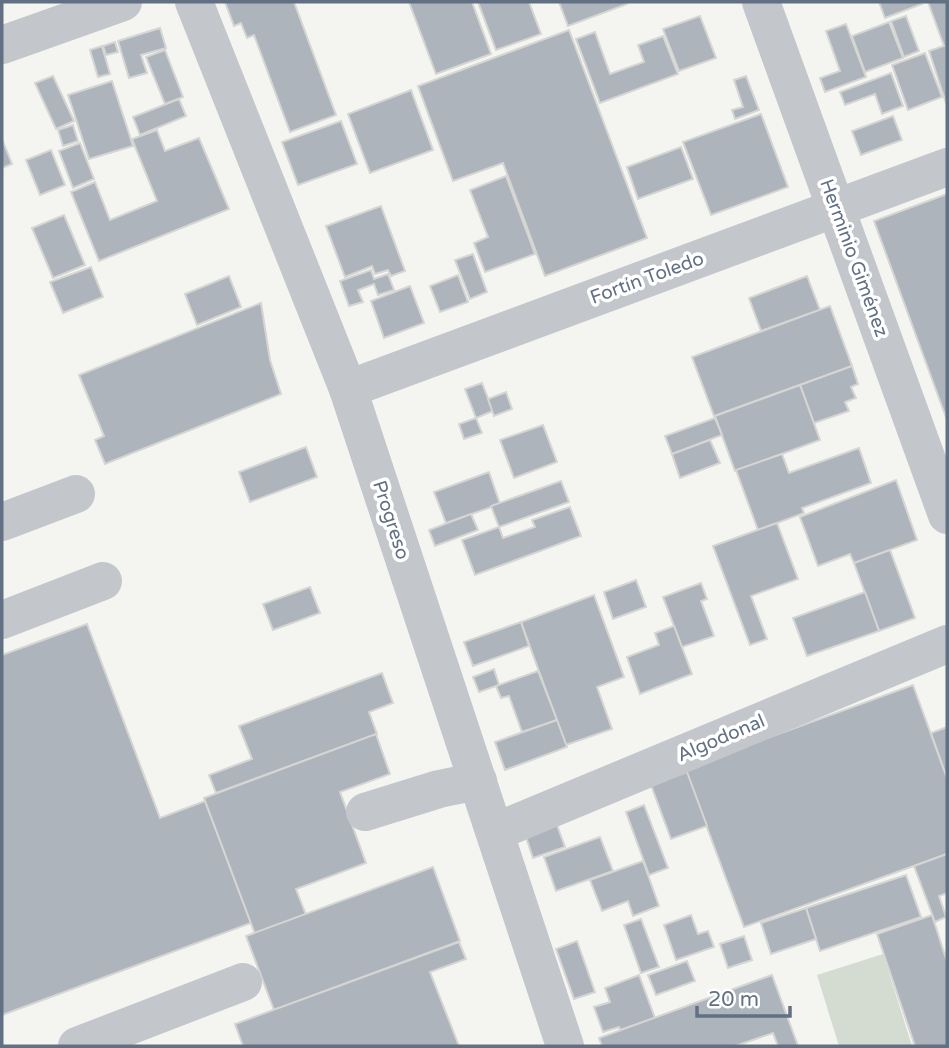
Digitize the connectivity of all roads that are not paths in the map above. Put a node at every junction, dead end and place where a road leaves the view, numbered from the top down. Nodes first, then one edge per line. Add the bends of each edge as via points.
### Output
1 (123, 2) edge
2 (194, 2) edge
3 (761, 2) edge
4 (2, 45) edge
5 (947, 167) edge
6 (836, 208) junction
7 (348, 389) junction
8 (76, 494) dead end
9 (947, 514) edge
10 (2, 522) edge
11 (103, 581) dead end
12 (2, 620) edge
13 (947, 644) edge
14 (478, 781) junction
15 (365, 812) dead end
16 (495, 832) junction
17 (243, 982) dead end
18 (78, 1046) edge
19 (565, 1046) edge

1 - 4 street
2 - 7 street, Progreso
3 - 6 street, Herminio Giménez
5 - 6 street, Fortín Toledo
6 - 7 street, Fortín Toledo
6 - 9 street, Herminio Giménez
7 - 14 street, Progreso
8 - 10 street
11 - 12 street
13 - 16 street, Algodonal
14 - 15 street
14 - 16 street, Progreso
16 - 19 street, Progreso
17 - 18 street

